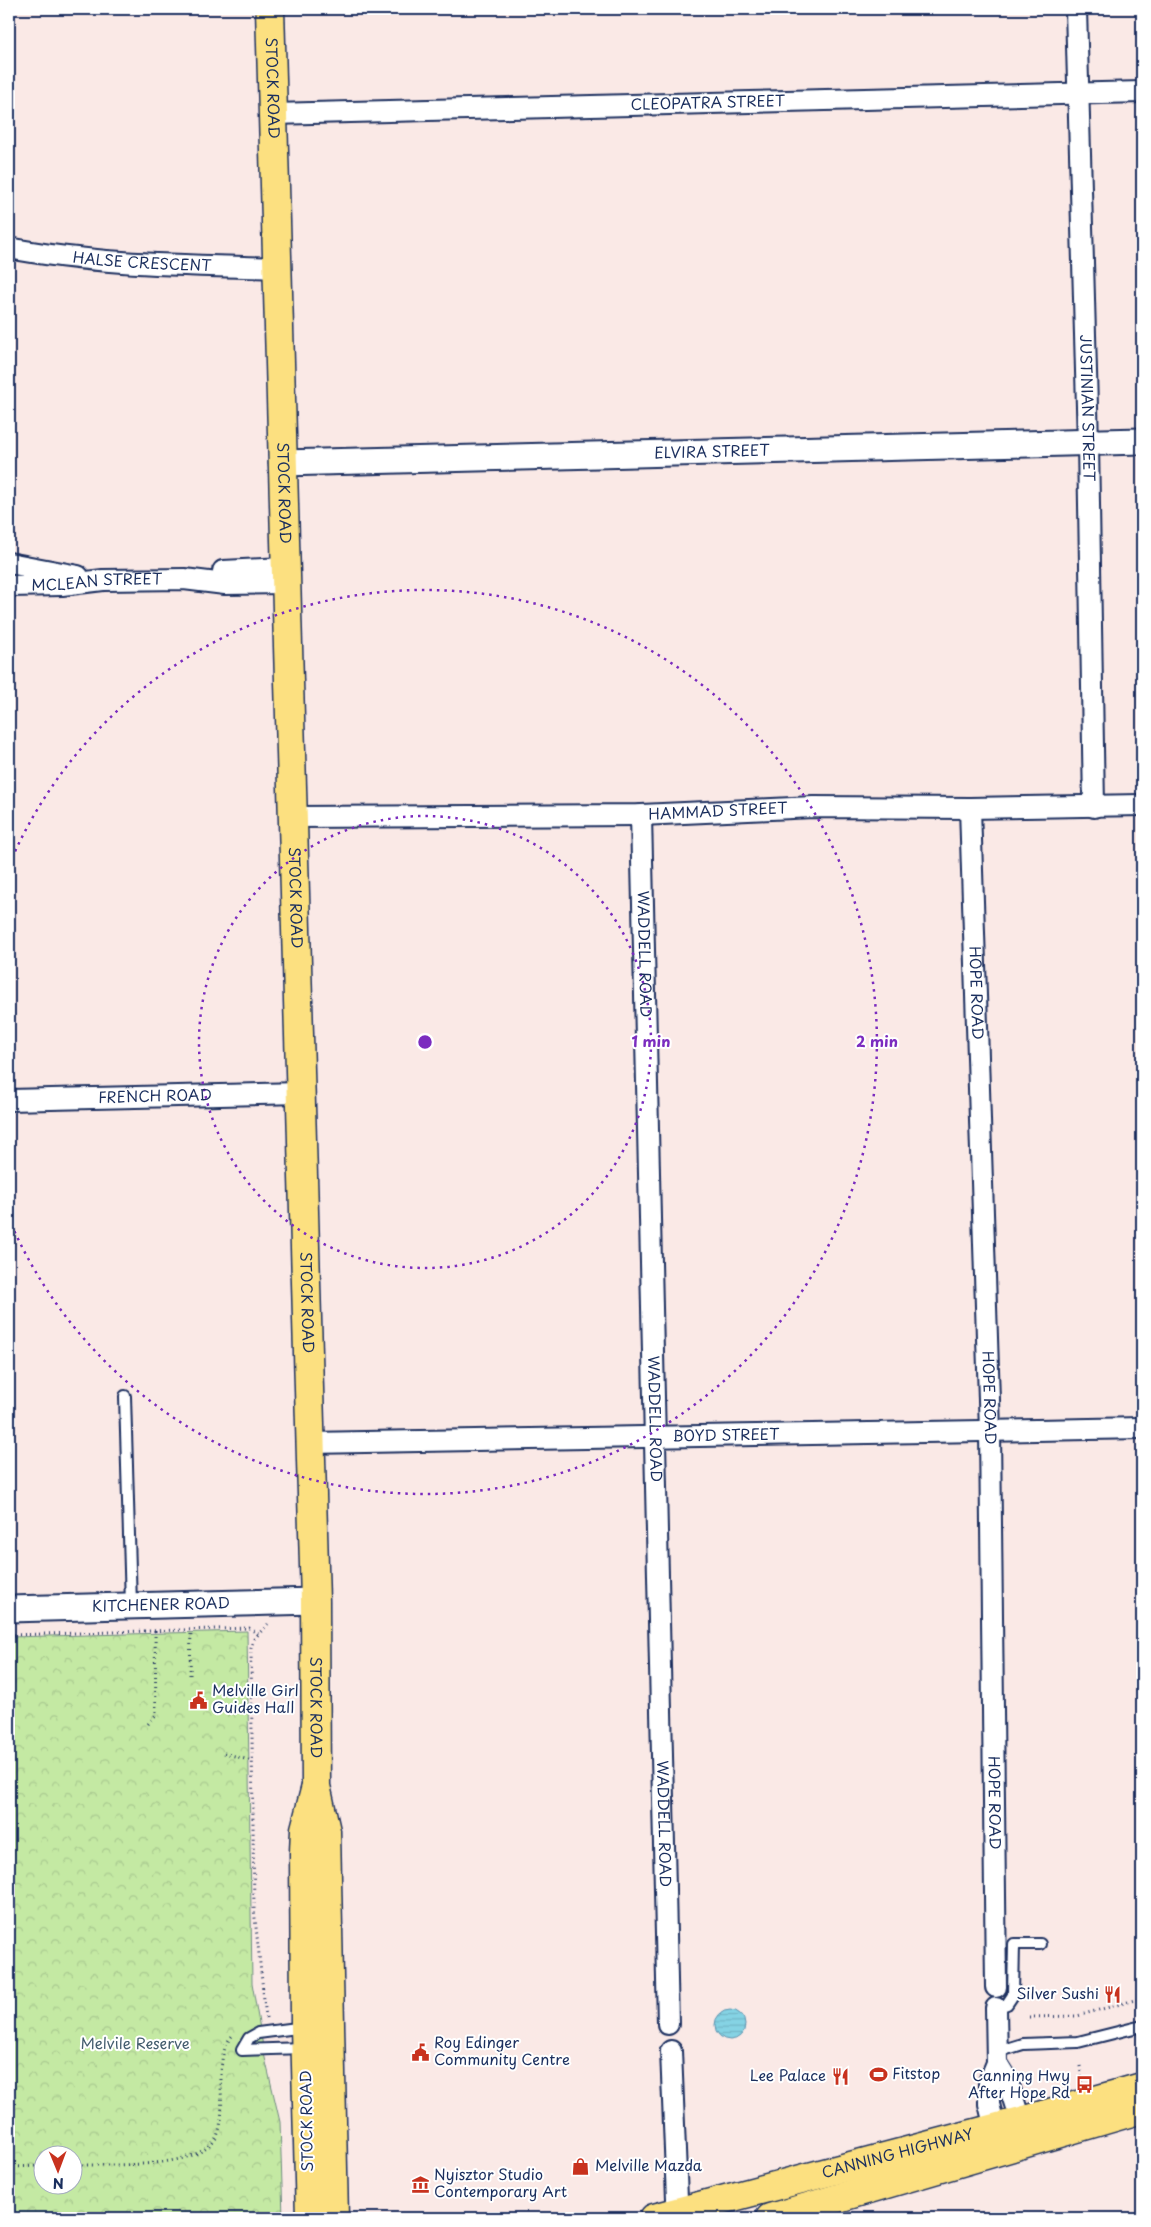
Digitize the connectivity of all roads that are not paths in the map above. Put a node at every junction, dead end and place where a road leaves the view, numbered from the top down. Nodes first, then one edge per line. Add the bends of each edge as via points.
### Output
1 (270, 9) edge
2 (1076, 9) edge
3 (1142, 92) edge
4 (1080, 94) junction
5 (272, 114) junction
6 (9, 248) edge
7 (277, 268) junction
8 (1142, 441) edge
9 (1088, 444) junction
10 (282, 463) junction
11 (9, 563) edge
12 (285, 576) junction
13 (103, 580) junction
14 (9, 586) edge
15 (1142, 805) edge
16 (1094, 807) junction
17 (970, 808) junction
18 (641, 815) junction
19 (293, 817) junction
20 (301, 1093) junction
21 (9, 1100) edge
22 (125, 1396) dead end
23 (1142, 1428) edge
24 (990, 1431) junction
25 (654, 1438) junction
26 (310, 1443) junction
27 (315, 1601) junction
28 (131, 1606) junction
29 (9, 1609) edge
30 (1040, 1944) dead end
31 (996, 1987) dead end
32 (996, 2008) joint
33 (668, 2024) dead end
34 (1142, 2026) edge
35 (318, 2037) junction
36 (671, 2051) dead end
37 (997, 2057) junction
38 (1142, 2087) edge
39 (1142, 2109) edge
40 (1024, 2132) junction
41 (998, 2139) junction
42 (671, 2217) edge
43 (310, 2218) edge
44 (334, 2218) edge
45 (770, 2218) edge

1 - 5 main road, STOCK ROAD
2 - 4 street, JUSTINIAN STREET
3 - 4 street, CLEOPATRA STREET
4 - 5 street, CLEOPATRA STREET
4 - 9 street, JUSTINIAN STREET
5 - 7 main road, STOCK ROAD
6 - 7 street, HALSE CRESCENT via 43,255 139,264
7 - 10 main road, STOCK ROAD
8 - 9 street, ELVIRA STREET
9 - 10 street, ELVIRA STREET
9 - 16 street, JUSTINIAN STREET
10 - 12 main road, STOCK ROAD
11 - 13 street
12 - 13 street, MCLEAN STREET via 225,584 184,579
12 - 19 main road, STOCK ROAD
13 - 14 street, MCLEAN STREET
15 - 16 street, HAMMAD STREET
16 - 17 street, HAMMAD STREET
17 - 18 street, HAMMAD STREET via 813,807
17 - 24 street, HOPE ROAD
18 - 19 street, HAMMAD STREET
18 - 25 street, WADDELL ROAD
19 - 20 main road, STOCK ROAD
20 - 21 street, FRENCH ROAD
20 - 26 main road, STOCK ROAD
22 - 28 lane
23 - 24 street, BOYD STREET
24 - 25 street, BOYD STREET
24 - 31 street, HOPE ROAD
25 - 26 street, BOYD STREET
25 - 33 street, WADDELL ROAD
26 - 27 main road, STOCK ROAD
27 - 28 street, KITCHENER ROAD
27 - 35 main road, STOCK ROAD via 316,1786 305,1829
28 - 29 street, KITCHENER ROAD
30 - 32 lane via 1014,1944 1013,1995 1007,2004
32 - 37 street
34 - 37 lane via 1078,2042 1023,2044
35 - 35 lane via 242,2050 258,2033
35 - 43 main road, STOCK ROAD
35 - 44 main road, STOCK ROAD
36 - 42 street
37 - 40 street
37 - 41 street via 989,2082 989,2104
38 - 40 main road, CANNING HIGHWAY
39 - 40 main road, CANNING HIGHWAY
40 - 41 main road, CANNING HIGHWAY
41 - 42 main road, CANNING HIGHWAY
41 - 45 main road, CANNING HIGHWAY

